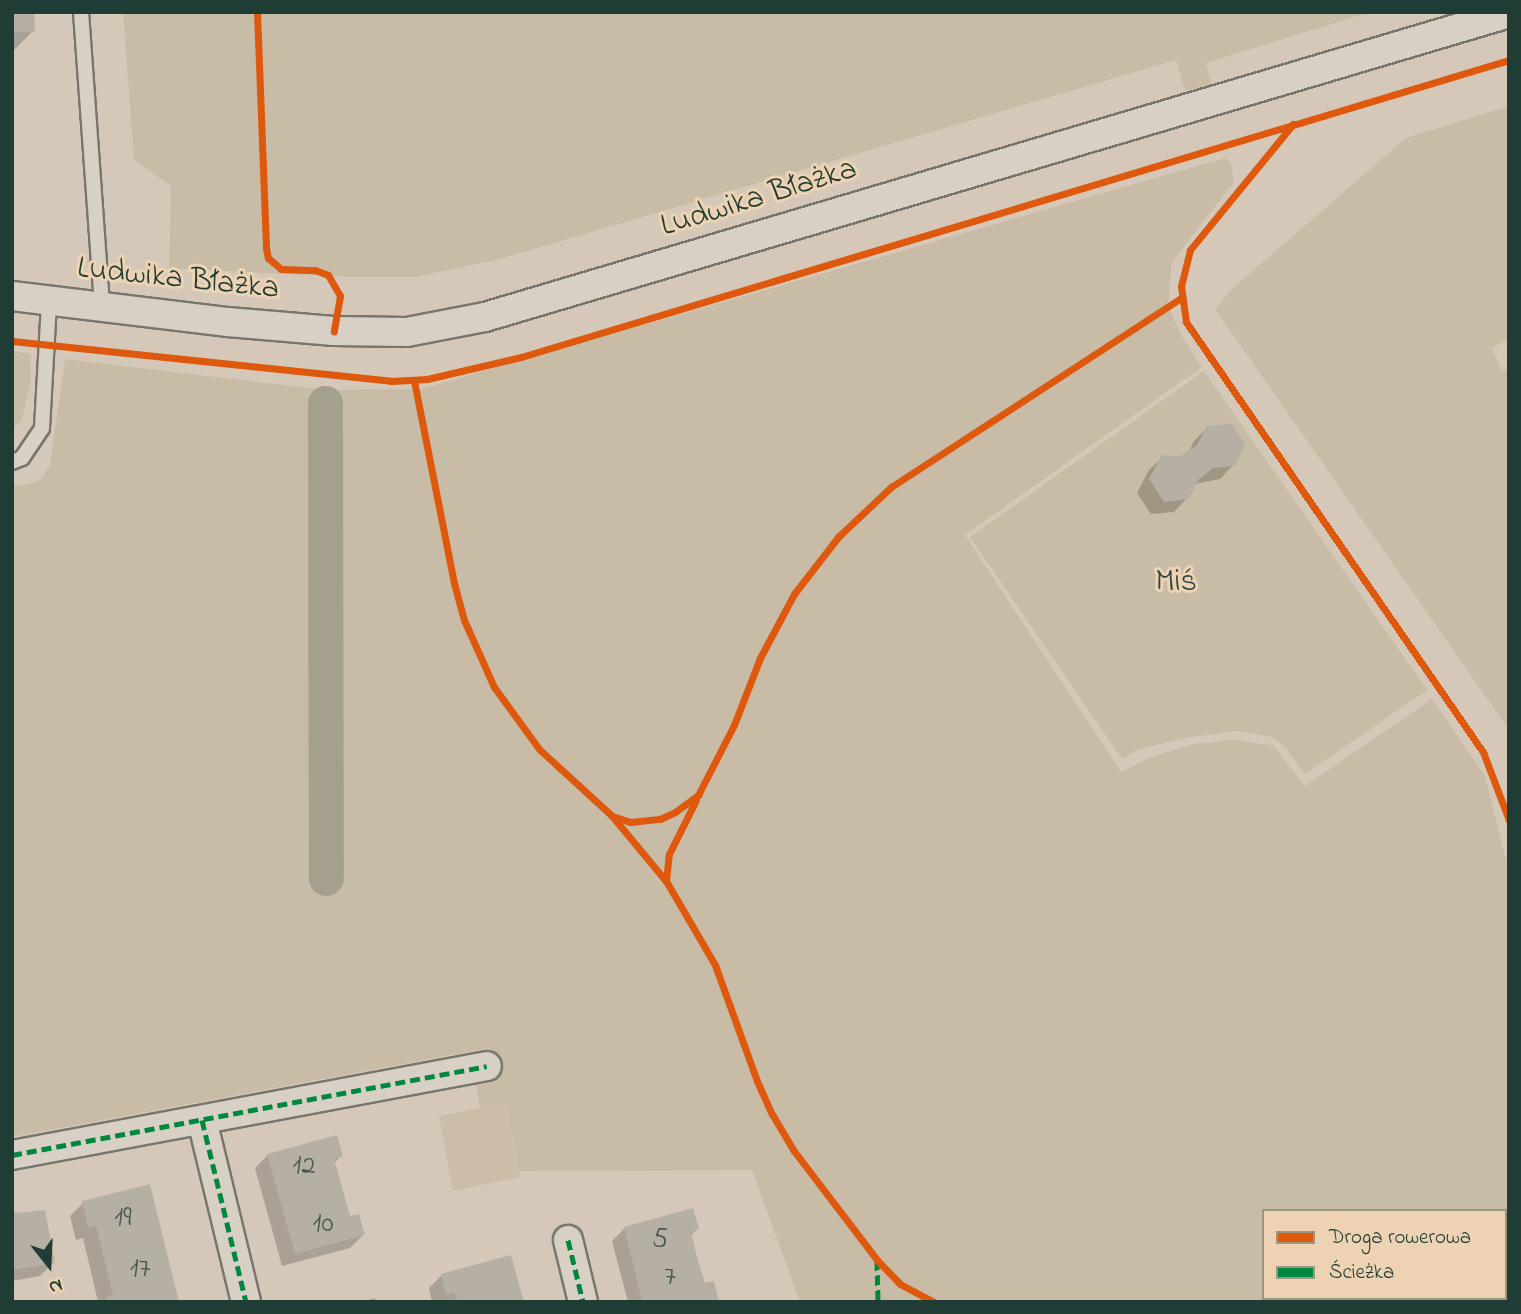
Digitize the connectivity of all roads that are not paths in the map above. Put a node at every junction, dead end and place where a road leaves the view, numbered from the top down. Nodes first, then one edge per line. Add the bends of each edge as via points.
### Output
1 (81, 12) edge
2 (1509, 13) edge
3 (12, 296) edge
4 (49, 301) junction
5 (102, 308) junction
6 (12, 462) edge
7 (487, 1066) dead end
8 (202, 1120) junction
9 (12, 1155) edge
10 (568, 1240) dead end
11 (246, 1302) edge
12 (583, 1302) edge

1 - 5 lane
2 - 5 street, Ludwika Błażka via 485,317 407,332 334,331
3 - 4 street, Ludwika Błażka
4 - 5 street, Ludwika Błażka
4 - 6 lane via 42,428 22,458
7 - 8 street
8 - 9 street
8 - 11 street
10 - 12 street

